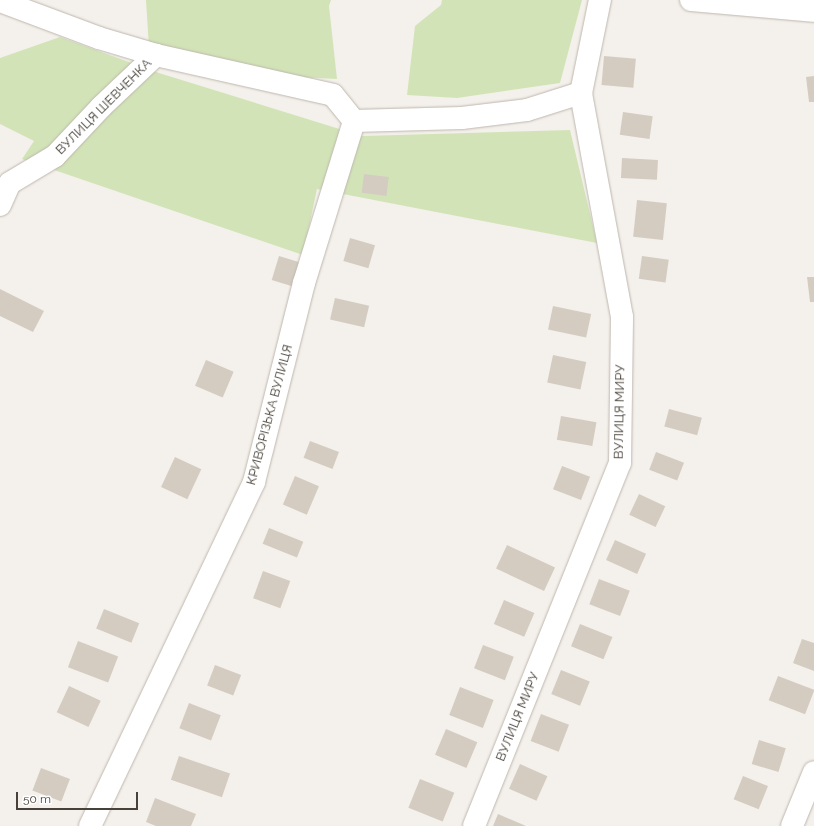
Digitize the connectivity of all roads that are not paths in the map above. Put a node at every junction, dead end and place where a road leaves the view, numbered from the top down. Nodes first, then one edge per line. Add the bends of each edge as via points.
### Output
1 (600, 0) edge
2 (691, 0) edge
3 (0, 1) edge
4 (814, 11) edge
5 (156, 55) junction
6 (581, 93) junction
7 (354, 121) junction
8 (0, 205) edge
9 (814, 772) edge
10 (90, 826) edge
11 (474, 826) edge
12 (792, 826) edge

1 - 6 street, ВУЛИЦЯ МИРУ
2 - 4 street
3 - 5 street via 99,38
5 - 7 street via 333,96
5 - 8 street, ВУЛИЦЯ ШЕВЧЕНКА via 101,107 55,156 10,183
6 - 7 street via 527,110 462,118
6 - 11 street, ВУЛИЦЯ МИРУ via 622,317 620,463
7 - 10 street, КРИВОРІЗЬКА ВУЛИЦЯ via 304,283 254,482
9 - 12 street

